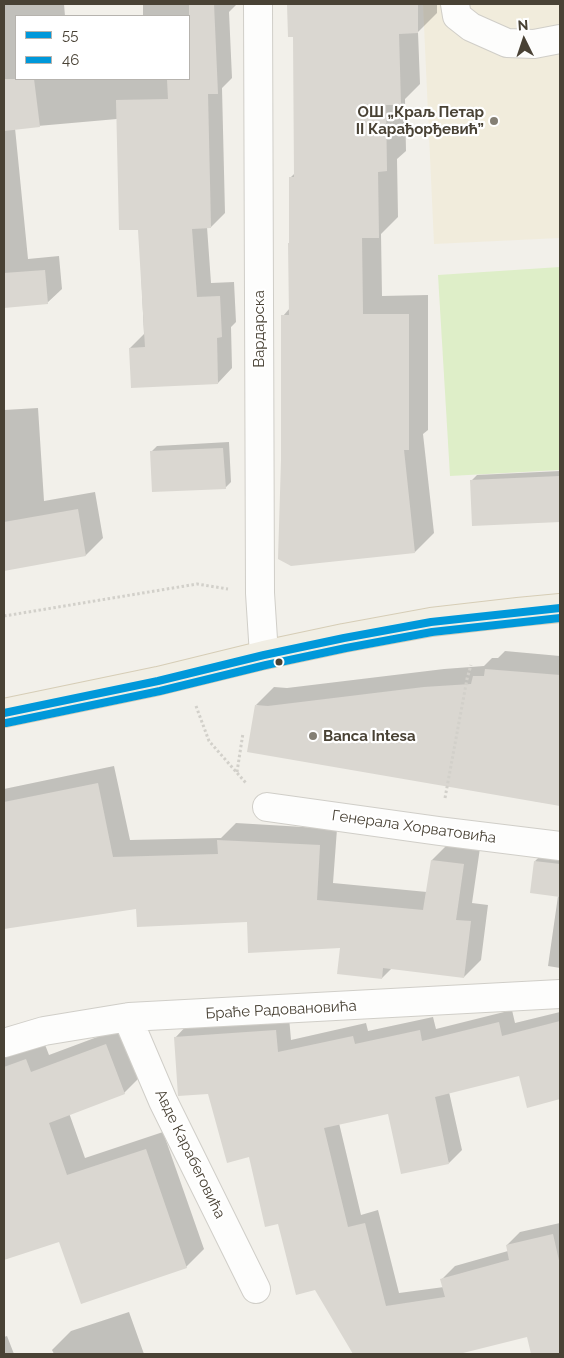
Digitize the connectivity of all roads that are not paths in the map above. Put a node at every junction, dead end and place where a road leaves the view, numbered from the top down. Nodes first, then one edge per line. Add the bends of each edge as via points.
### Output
1 (258, 4) edge
2 (455, 4) edge
3 (560, 39) edge
4 (560, 608) edge
5 (264, 655) junction
6 (4, 713) edge
7 (267, 807) dead end
8 (560, 846) edge
9 (560, 994) edge
10 (129, 1017) junction
11 (4, 1043) edge
12 (256, 1289) dead end

1 - 5 street, Вардарска via 260,593
2 - 3 street via 457,16 471,27 507,43 534,44
4 - 5 main road via 431,622
5 - 6 main road
7 - 8 street, Генерала Хорватовића
9 - 10 street, Браће Радовановића
10 - 11 street, Браће Радовановића via 44,1031
10 - 12 street, Авде Карабеговића via 163,1101

